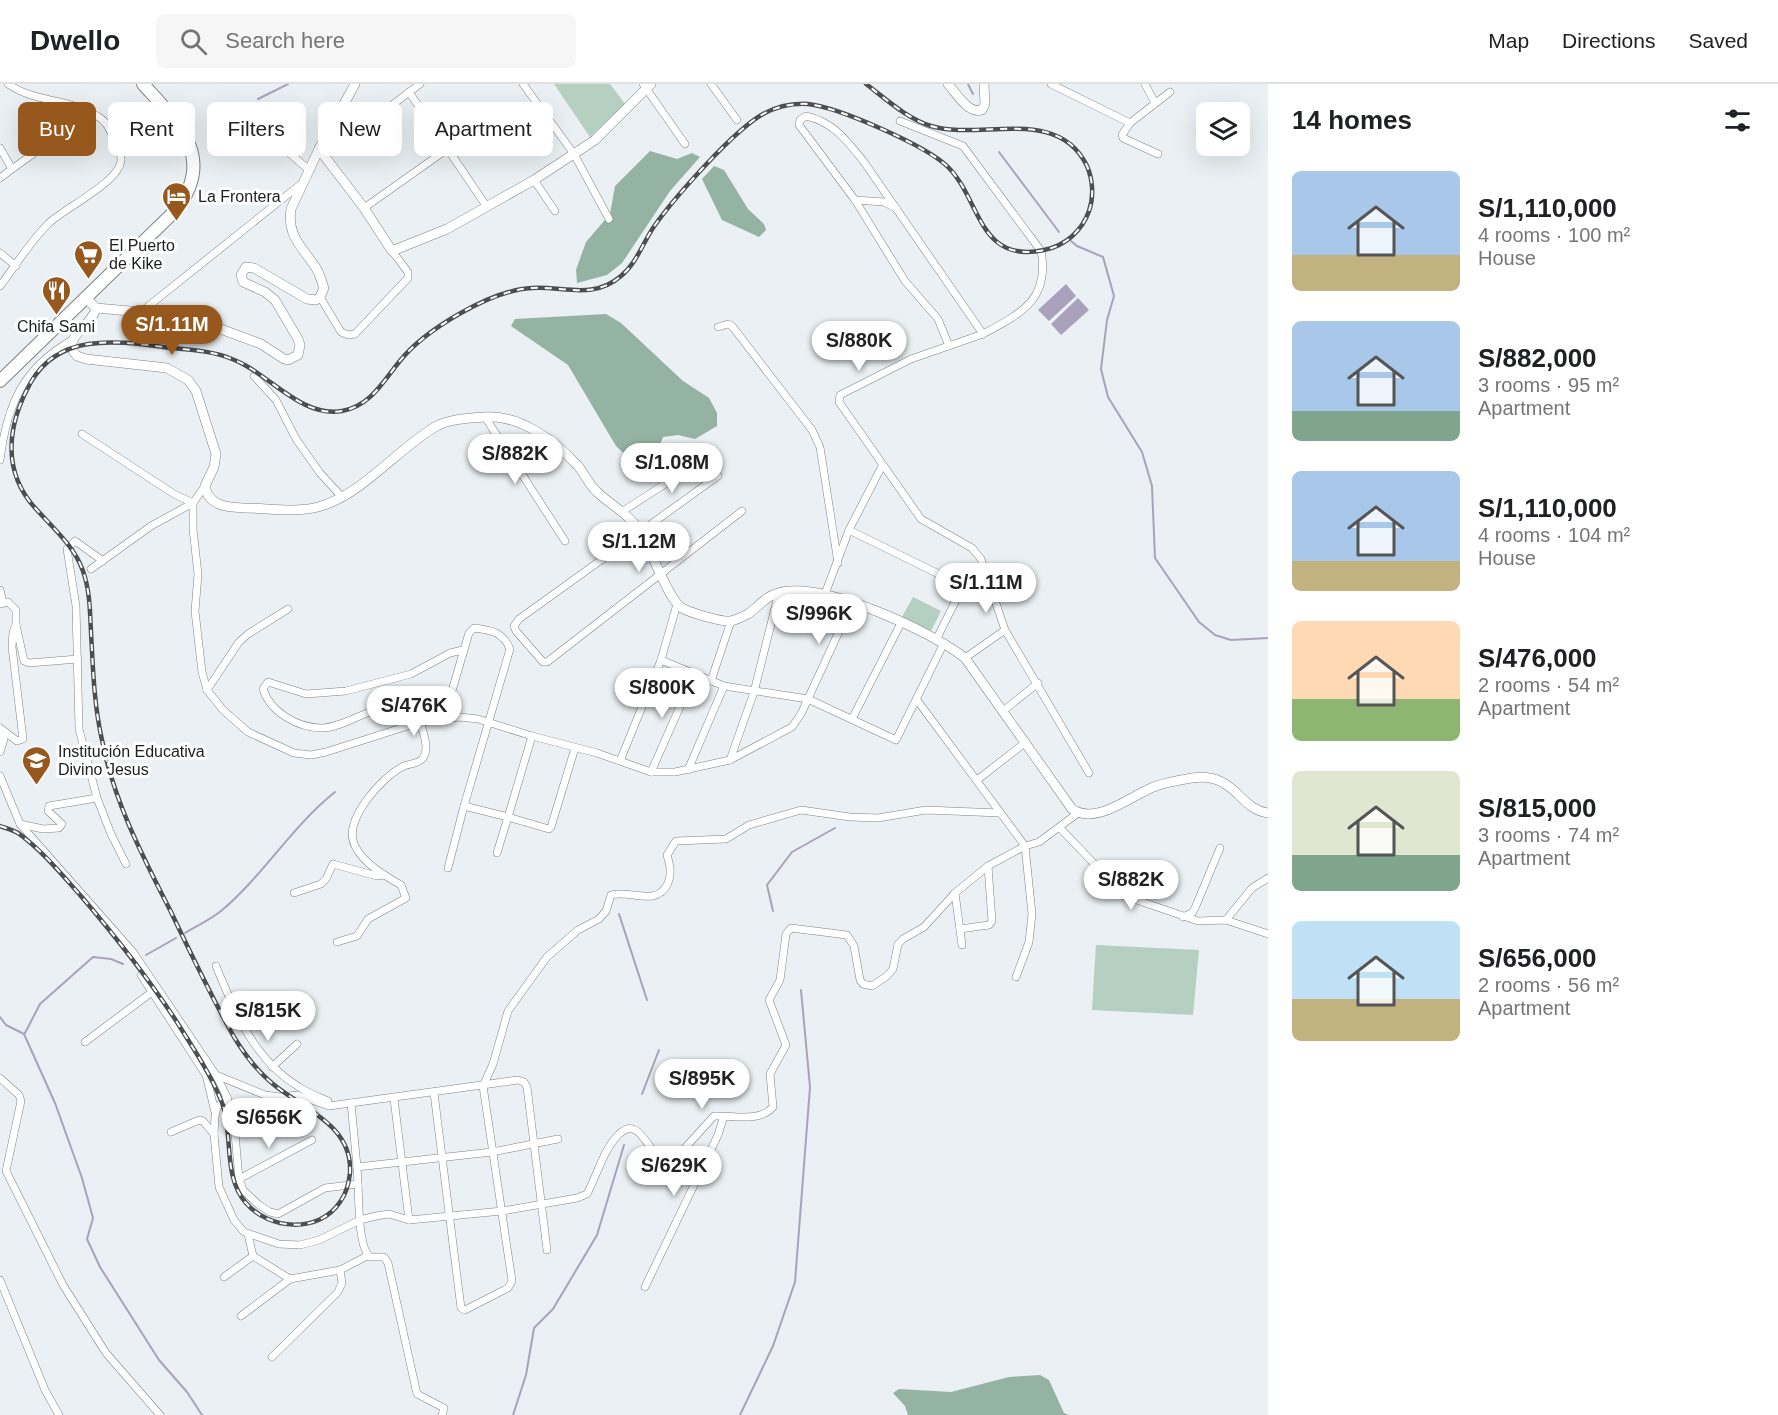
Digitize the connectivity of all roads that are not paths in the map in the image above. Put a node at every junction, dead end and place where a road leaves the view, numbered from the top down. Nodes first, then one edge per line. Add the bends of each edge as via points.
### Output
1 (8, 84) edge
2 (143, 84) edge
3 (355, 84) edge
4 (420, 84) edge
5 (523, 84) edge
6 (711, 84) edge
7 (948, 84) edge
8 (984, 84) edge
9 (1051, 84) edge
10 (1145, 84) edge
11 (647, 86) edge
12 (409, 92) junction
13 (1170, 92) dead end
14 (346, 102) edge
15 (394, 102) edge
16 (416, 102) edge
17 (1155, 104) junction
18 (736, 120) dead end
19 (900, 121) dead end
20 (1130, 123) junction
21 (685, 144) dead end
22 (0, 148) edge
23 (574, 154) junction
24 (1158, 154) dead end
25 (30, 156) edge
26 (293, 156) edge
27 (319, 156) edge
28 (325, 156) edge
29 (438, 156) edge
30 (453, 156) edge
31 (12, 169) junction
32 (309, 170) junction
33 (0, 178) edge
34 (534, 180) junction
35 (303, 182) junction
36 (855, 200) junction
37 (364, 207) junction
38 (487, 207) junction
39 (896, 208) junction
40 (555, 211) dead end
41 (609, 219) dead end
42 (392, 251) junction
43 (0, 253) edge
44 (16, 266) junction
45 (0, 286) edge
46 (320, 297) junction
47 (86, 298) junction
48 (96, 308) junction
49 (141, 312) junction
50 (718, 327) dead end
51 (983, 334) junction
52 (72, 340) junction
53 (949, 346) junction
54 (254, 376) dead end
55 (0, 381) edge
56 (485, 417) junction
57 (82, 434) dead end
58 (0, 460) edge
59 (696, 464) dead end
60 (882, 466) junction
61 (718, 476) dead end
62 (205, 486) junction
63 (341, 496) junction
64 (193, 503) junction
65 (623, 511) junction
66 (742, 511) dead end
67 (849, 530) junction
68 (640, 531) junction
69 (565, 541) dead end
70 (103, 561) junction
71 (838, 562) junction
72 (91, 569) dead end
73 (661, 572) junction
74 (0, 590) edge
75 (778, 592) junction
76 (825, 594) junction
77 (853, 601) junction
78 (1, 603) edge
79 (677, 604) junction
80 (288, 609) dead end
81 (731, 621) junction
82 (901, 623) junction
83 (16, 625) junction
84 (1005, 630) junction
85 (940, 642) junction
86 (463, 650) junction
87 (965, 658) junction
88 (78, 659) junction
89 (661, 660) junction
90 (694, 675) junction
91 (711, 681) junction
92 (1038, 683) junction
93 (724, 686) junction
94 (207, 690) junction
95 (754, 692) junction
96 (452, 694) junction
97 (808, 699) junction
98 (917, 700) junction
99 (1003, 711) junction
100 (454, 717) junction
101 (852, 719) junction
102 (420, 722) junction
103 (488, 722) junction
104 (0, 729) edge
105 (532, 736) junction
106 (1026, 742) junction
107 (575, 748) junction
108 (0, 752) edge
109 (620, 760) junction
110 (730, 760) junction
111 (688, 770) junction
112 (651, 772) junction
113 (1089, 773) dead end
114 (0, 776) edge
115 (977, 780) junction
116 (97, 798) junction
117 (464, 806) junction
118 (1000, 813) junction
119 (1078, 813) junction
120 (1268, 813) edge
121 (507, 817) junction
122 (20, 824) junction
123 (1060, 828) junction
124 (1025, 846) junction
125 (1220, 848) dead end
126 (497, 853) dead end
127 (126, 864) dead end
128 (988, 866) junction
129 (448, 868) dead end
130 (384, 875) junction
131 (1268, 878) edge
132 (294, 893) dead end
133 (955, 893) junction
134 (1180, 917) junction
135 (1226, 920) junction
136 (960, 929) junction
137 (1268, 934) edge
138 (337, 942) dead end
139 (962, 945) dead end
140 (216, 966) dead end
141 (141, 975) dead end
142 (1016, 977) dead end
143 (153, 980) junction
144 (150, 990) junction
145 (85, 1042) dead end
146 (297, 1044) dead end
147 (272, 1067) junction
148 (216, 1075) junction
149 (0, 1078) edge
150 (483, 1086) junction
151 (434, 1093) junction
152 (227, 1097) junction
153 (394, 1099) junction
154 (351, 1104) junction
155 (336, 1105) junction
156 (215, 1112) junction
157 (724, 1116) junction
158 (171, 1132) dead end
159 (214, 1134) junction
160 (558, 1139) dead end
161 (312, 1140) dead end
162 (534, 1145) junction
163 (492, 1152) junction
164 (442, 1158) junction
165 (402, 1163) junction
166 (357, 1167) junction
167 (239, 1179) junction
168 (358, 1184) junction
169 (541, 1205) junction
170 (501, 1211) junction
171 (448, 1215) junction
172 (360, 1220) junction
173 (409, 1220) junction
174 (248, 1234) junction
175 (548, 1250) dead end
176 (253, 1256) junction
177 (367, 1256) junction
178 (340, 1270) junction
179 (224, 1278) dead end
180 (290, 1279) junction
181 (0, 1280) edge
182 (645, 1287) dead end
183 (241, 1317) dead end
184 (272, 1357) dead end
185 (59, 1415) edge
186 (160, 1415) edge
187 (442, 1415) edge

1 - 44 street via 22,94 75,104 99,116 108,126 121,157 118,171 51,221
2 - 47 highway via 188,137 193,156 189,188 176,210
3 - 14 main road
4 - 12 street
5 - 23 street
6 - 18 street
7 - 8 main road via 976,111 985,104
9 - 20 street
10 - 17 street
11 - 21 street
11 - 23 main road via 594,140
12 - 15 street
12 - 16 street
13 - 17 street
17 - 20 street
19 - 51 street via 952,140 970,152 1041,251 1044,267 1038,294 1005,322
20 - 24 street via 1123,138
22 - 31 street
23 - 34 main road
23 - 41 street
25 - 31 street
26 - 32 street
27 - 32 main road
28 - 37 main road
29 - 37 street
30 - 38 street
31 - 33 street
32 - 35 main road
34 - 38 main road
34 - 40 street
35 - 46 main road via 291,209 290,227 316,267 324,288
35 - 49 street
36 - 39 street via 884,202
36 - 39 street via 799,125 806,116 822,119 843,136
36 - 53 street via 905,281 938,319
37 - 42 main road
38 - 42 main road via 447,229
39 - 51 street
42 - 46 street via 408,272 408,278 356,334 348,336 341,332
43 - 44 street
44 - 45 street
46 - 49 main road via 307,299 254,268 246,267 242,272 243,282 275,300 298,339 298,356 288,360 234,332
47 - 48 main road
47 - 55 highway
48 - 49 main road
48 - 52 main road via 91,320
50 - 71 street via 732,326 812,430 820,447
51 - 53 street
52 - 58 street via 41,362 22,384 8,420
52 - 62 main road via 73,352 82,358 167,368 189,380 216,454
53 - 60 street via 911,359 840,395 839,402
54 - 63 street via 276,400 296,439
56 - 63 main road via 436,426 364,483
56 - 65 main road via 520,422 560,449 596,492
56 - 69 street
57 - 64 street
59 - 65 street
60 - 67 street
60 - 84 street via 921,519 972,548 981,559
61 - 68 street
62 - 63 main road via 211,500 230,507 303,510
62 - 64 street
64 - 70 street via 151,526
64 - 94 street via 198,565 195,611
65 - 68 main road
66 - 73 street
67 - 71 street
67 - 85 street via 959,584 961,590
68 - 73 main road
68 - 73 street via 519,619 514,627 547,662
70 - 72 street
70 - 88 street via 75,541 67,547 76,606
71 - 76 street
73 - 79 main road
74 - 78 street
75 - 76 main road
75 - 81 main road
75 - 95 street
76 - 77 main road
77 - 82 main road
77 - 97 street
78 - 83 street via 8,602 15,608
79 - 81 main road via 682,609
79 - 89 street
80 - 94 street via 239,642
81 - 91 street
82 - 85 main road
82 - 101 street
83 - 88 street via 23,660 27,663
83 - 104 street via 12,647 23,739 17,741
84 - 87 street
84 - 92 street
85 - 87 main road
85 - 98 street
86 - 96 street
86 - 96 street via 411,674 346,691 306,694 268,682 263,689 282,715 323,728 393,705
86 - 103 street via 474,628 503,636 510,649
87 - 99 main road
88 - 116 street via 79,729
89 - 90 street
89 - 109 street
90 - 91 street
90 - 112 street
91 - 93 street
92 - 99 street
92 - 113 street
93 - 95 street
93 - 111 street
94 - 102 street via 248,732 303,755 326,752
95 - 97 street
95 - 110 street
96 - 100 street
97 - 101 street
97 - 110 street via 792,727
98 - 101 street via 896,740
98 - 115 street
99 - 106 main road
100 - 102 street
100 - 103 street
102 - 130 street via 426,749 423,759 402,766 378,786 364,802 352,832 355,847
103 - 105 street
103 - 117 street
104 - 108 street via 4,739
105 - 107 street
105 - 121 street
106 - 115 street
106 - 119 main road via 1071,809
107 - 109 street
107 - 121 street via 552,827
109 - 112 street
110 - 111 street
111 - 112 street
114 - 122 street
115 - 118 street
116 - 122 street via 49,806 48,811 62,824 59,828
116 - 127 street
117 - 121 street
117 - 129 street
118 - 124 street
118 - 150 street via 926,810 878,818 801,810 749,825 726,840 676,840 667,855 671,868 664,890 642,897 611,895 599,919 578,930 547,957 508,1011
119 - 120 main road via 1095,815 1157,785 1210,777 1228,784 1255,808
119 - 123 street
121 - 126 street
122 - 143 street via 123,939
123 - 124 street
123 - 134 street via 1125,896
124 - 128 street
124 - 142 street via 1032,914 1029,942
125 - 134 street via 1196,908 1192,914
128 - 133 street
128 - 136 street via 992,921 989,925
130 - 132 street via 333,864 321,884
130 - 138 street via 401,885 406,898 368,919 357,936
131 - 135 street via 1252,888
133 - 136 street
133 - 157 street via 924,927 898,944 893,969 872,986 860,980 857,956 847,935 795,927 788,930 780,980 769,1000 786,1045 770,1074 772,1107 754,1117
134 - 135 street
135 - 137 street
136 - 139 street
140 - 147 street via 237,1017
141 - 144 street
143 - 144 street
143 - 148 street
144 - 145 street
144 - 156 street via 206,1075
146 - 147 street
147 - 155 street via 298,1087
148 - 152 street
148 - 155 street via 271,1097 294,1094
149 - 186 street via 21,1101 6,1171 63,1285 106,1353
150 - 151 street
150 - 162 street via 524,1082
150 - 163 street
151 - 153 street
151 - 164 street
152 - 156 street
152 - 167 street via 234,1122
153 - 154 street
153 - 165 street
154 - 155 street
154 - 166 street
156 - 159 street
157 - 169 street via 709,1120 674,1160 657,1156 637,1130 625,1130 604,1157 587,1194
157 - 182 street
158 - 159 street via 199,1120
159 - 174 street via 219,1187 234,1220
160 - 162 street
161 - 167 street
162 - 163 street
162 - 169 street
163 - 164 street
163 - 170 street
164 - 165 street
164 - 171 street
165 - 166 street
165 - 173 street
166 - 168 street
167 - 168 street via 251,1199 278,1214 325,1188
168 - 172 street
169 - 170 street
169 - 175 street
170 - 171 street
170 - 171 street via 511,1283 465,1310 461,1308
171 - 173 street
172 - 173 street via 389,1214
172 - 174 street via 300,1245 279,1244
172 - 177 street
174 - 176 street
176 - 179 street
176 - 180 street
177 - 178 street
177 - 187 street via 387,1260 417,1394 444,1408
178 - 180 street
178 - 184 street via 342,1283 338,1292
180 - 183 street
181 - 185 street

